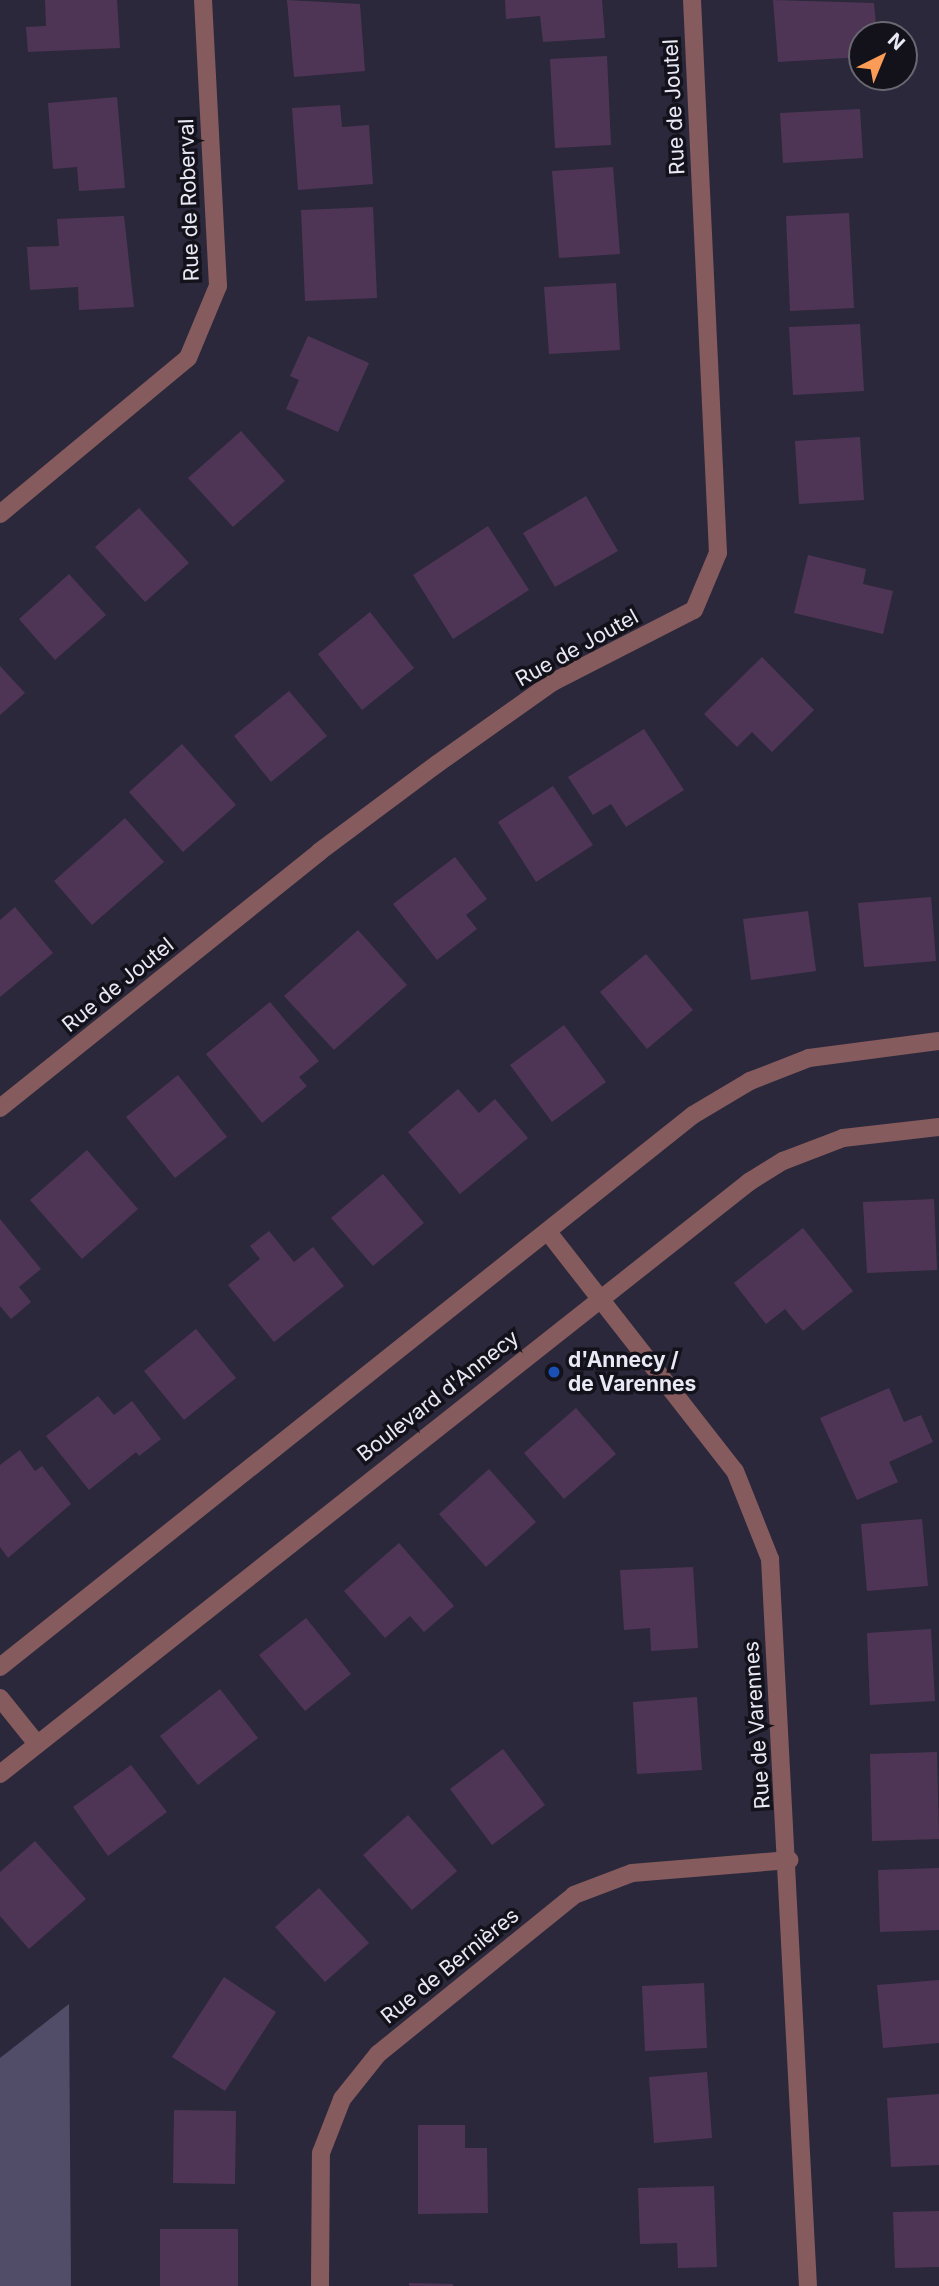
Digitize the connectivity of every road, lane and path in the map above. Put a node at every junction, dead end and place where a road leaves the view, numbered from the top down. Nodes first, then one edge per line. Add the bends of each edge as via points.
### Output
1 (203, 0) edge
2 (692, 0) edge
3 (0, 514) edge
4 (939, 1041) edge
5 (0, 1108) edge
6 (939, 1127) edge
7 (548, 1232) junction
8 (600, 1297) junction
9 (0, 1667) edge
10 (0, 1698) edge
11 (37, 1744) junction
12 (0, 1774) edge
13 (789, 1860) junction
14 (320, 2286) edge
15 (808, 2286) edge

1 - 3 street, Rue de Roberval via 218,286 188,358
2 - 5 street, Rue de Joutel via 718,553 694,610 553,682 437,764 309,860
4 - 7 street via 839,1052 781,1067 750,1081 693,1115
6 - 8 street, Boulevard d'Annecy via 844,1138 783,1161 718,1203
7 - 8 street, Rue de Varennes
7 - 9 street
8 - 11 street, Boulevard d'Annecy
8 - 13 street, Rue de Varennes via 735,1471 770,1559
10 - 11 street
11 - 12 street, Boulevard d'Annecy
13 - 14 street, Rue de Bernières via 632,1873 573,1895 378,2054 342,2099 321,2154
13 - 15 street, Rue de Varennes

